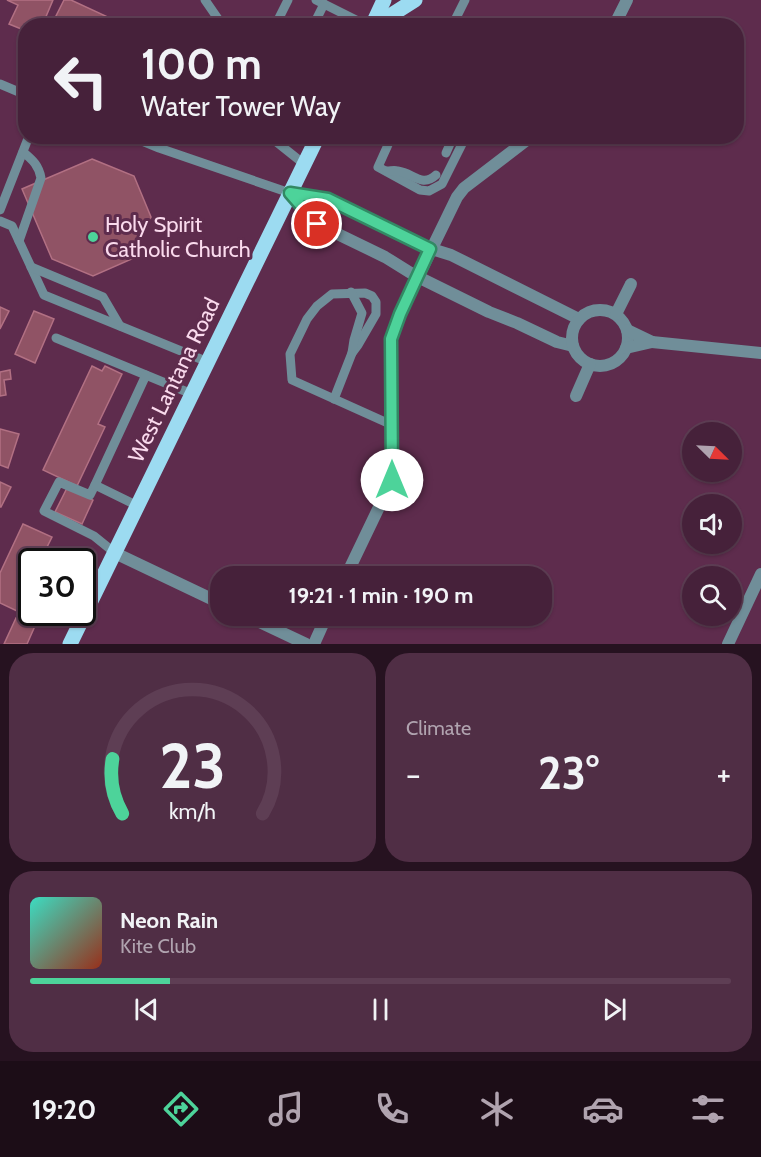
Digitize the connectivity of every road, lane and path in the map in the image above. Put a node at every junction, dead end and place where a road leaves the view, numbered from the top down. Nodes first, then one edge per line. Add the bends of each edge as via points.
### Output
1 (205, 0) edge
2 (288, 0) edge
3 (384, 0) edge
4 (415, 0) edge
5 (465, 0) edge
6 (627, 0) edge
7 (320, 2) edge
8 (217, 18) edge
9 (279, 18) edge
10 (315, 18) edge
11 (354, 18) edge
12 (375, 18) edge
13 (385, 18) edge
14 (456, 18) edge
15 (618, 18) edge
16 (0, 84) edge
17 (18, 91) edge
18 (26, 144) edge
19 (149, 144) edge
20 (279, 144) edge
21 (314, 144) edge
22 (388, 144) edge
23 (450, 144) edge
24 (462, 144) edge
25 (521, 145) edge
26 (23, 152) junction
27 (446, 153) dead end
28 (304, 164) junction
29 (385, 171) junction
30 (436, 175) dead end
31 (290, 193) junction
32 (0, 210) edge
33 (0, 221) edge
34 (19, 241) junction
35 (430, 249) junction
36 (31, 267) junction
37 (418, 277) junction
38 (631, 284) dead end
39 (351, 292) junction
40 (616, 314) junction
41 (579, 319) junction
42 (120, 326) junction
43 (627, 330) junction
44 (56, 338) dead end
45 (652, 342) junction
46 (573, 346) junction
47 (626, 348) junction
48 (352, 353) junction
49 (761, 353) edge
50 (208, 362) junction
51 (590, 364) junction
52 (146, 375) junction
53 (192, 394) junction
54 (576, 396) dead end
55 (334, 399) junction
56 (392, 425) junction
57 (95, 485) junction
58 (138, 506) junction
59 (115, 553) junction
60 (351, 566) edge
61 (761, 574) edge
62 (96, 584) edge
63 (210, 598) edge
64 (77, 626) edge
65 (268, 626) edge
66 (322, 626) edge
67 (70, 644) edge
68 (306, 644) edge
69 (314, 644) edge
70 (728, 644) edge

1 - 8 lane
2 - 9 lane
3 - 12 main road
4 - 13 main road
5 - 14 lane
6 - 15 street
7 - 10 lane
7 - 11 lane
16 - 17 lane
18 - 26 lane
19 - 31 lane
20 - 28 lane
21 - 28 main road, West Lantana Road
22 - 29 lane via 378,167
23 - 27 lane
24 - 29 lane via 442,184 429,191
25 - 35 street via 464,188
26 - 32 lane
26 - 34 lane via 33,159 41,178
28 - 31 main road, West Lantana Road
29 - 30 lane via 399,171 424,181
31 - 35 street via 328,199
31 - 37 street via 317,224
31 - 50 main road, West Lantana Road
33 - 34 lane via 12,226
34 - 36 lane
35 - 37 street
35 - 41 street via 451,255
36 - 42 lane via 103,297
36 - 42 lane via 44,295
37 - 46 street via 489,312
37 - 56 street via 391,339
38 - 40 street
39 - 48 lane via 362,313
39 - 48 lane via 372,296 376,302 376,314
39 - 55 lane via 332,294 317,306 290,354 292,380
40 - 41 street via 594,310
40 - 43 street
41 - 46 street via 574,327
42 - 50 lane
43 - 45 street
43 - 47 street
44 - 52 lane
45 - 47 street
45 - 49 street
46 - 51 street
47 - 51 street via 615,362
48 - 55 lane
50 - 53 main road, West Lantana Road
51 - 54 street
52 - 53 lane
52 - 57 lane
53 - 58 main road, West Lantana Road
55 - 56 lane
56 - 60 street via 392,480
57 - 58 lane
57 - 59 lane via 90,495 59,482 44,511 94,536
58 - 59 main road, West Lantana Road
59 - 62 main road, West Lantana Road
59 - 63 street
61 - 70 street
64 - 67 main road, West Lantana Road
65 - 68 street
66 - 69 street

